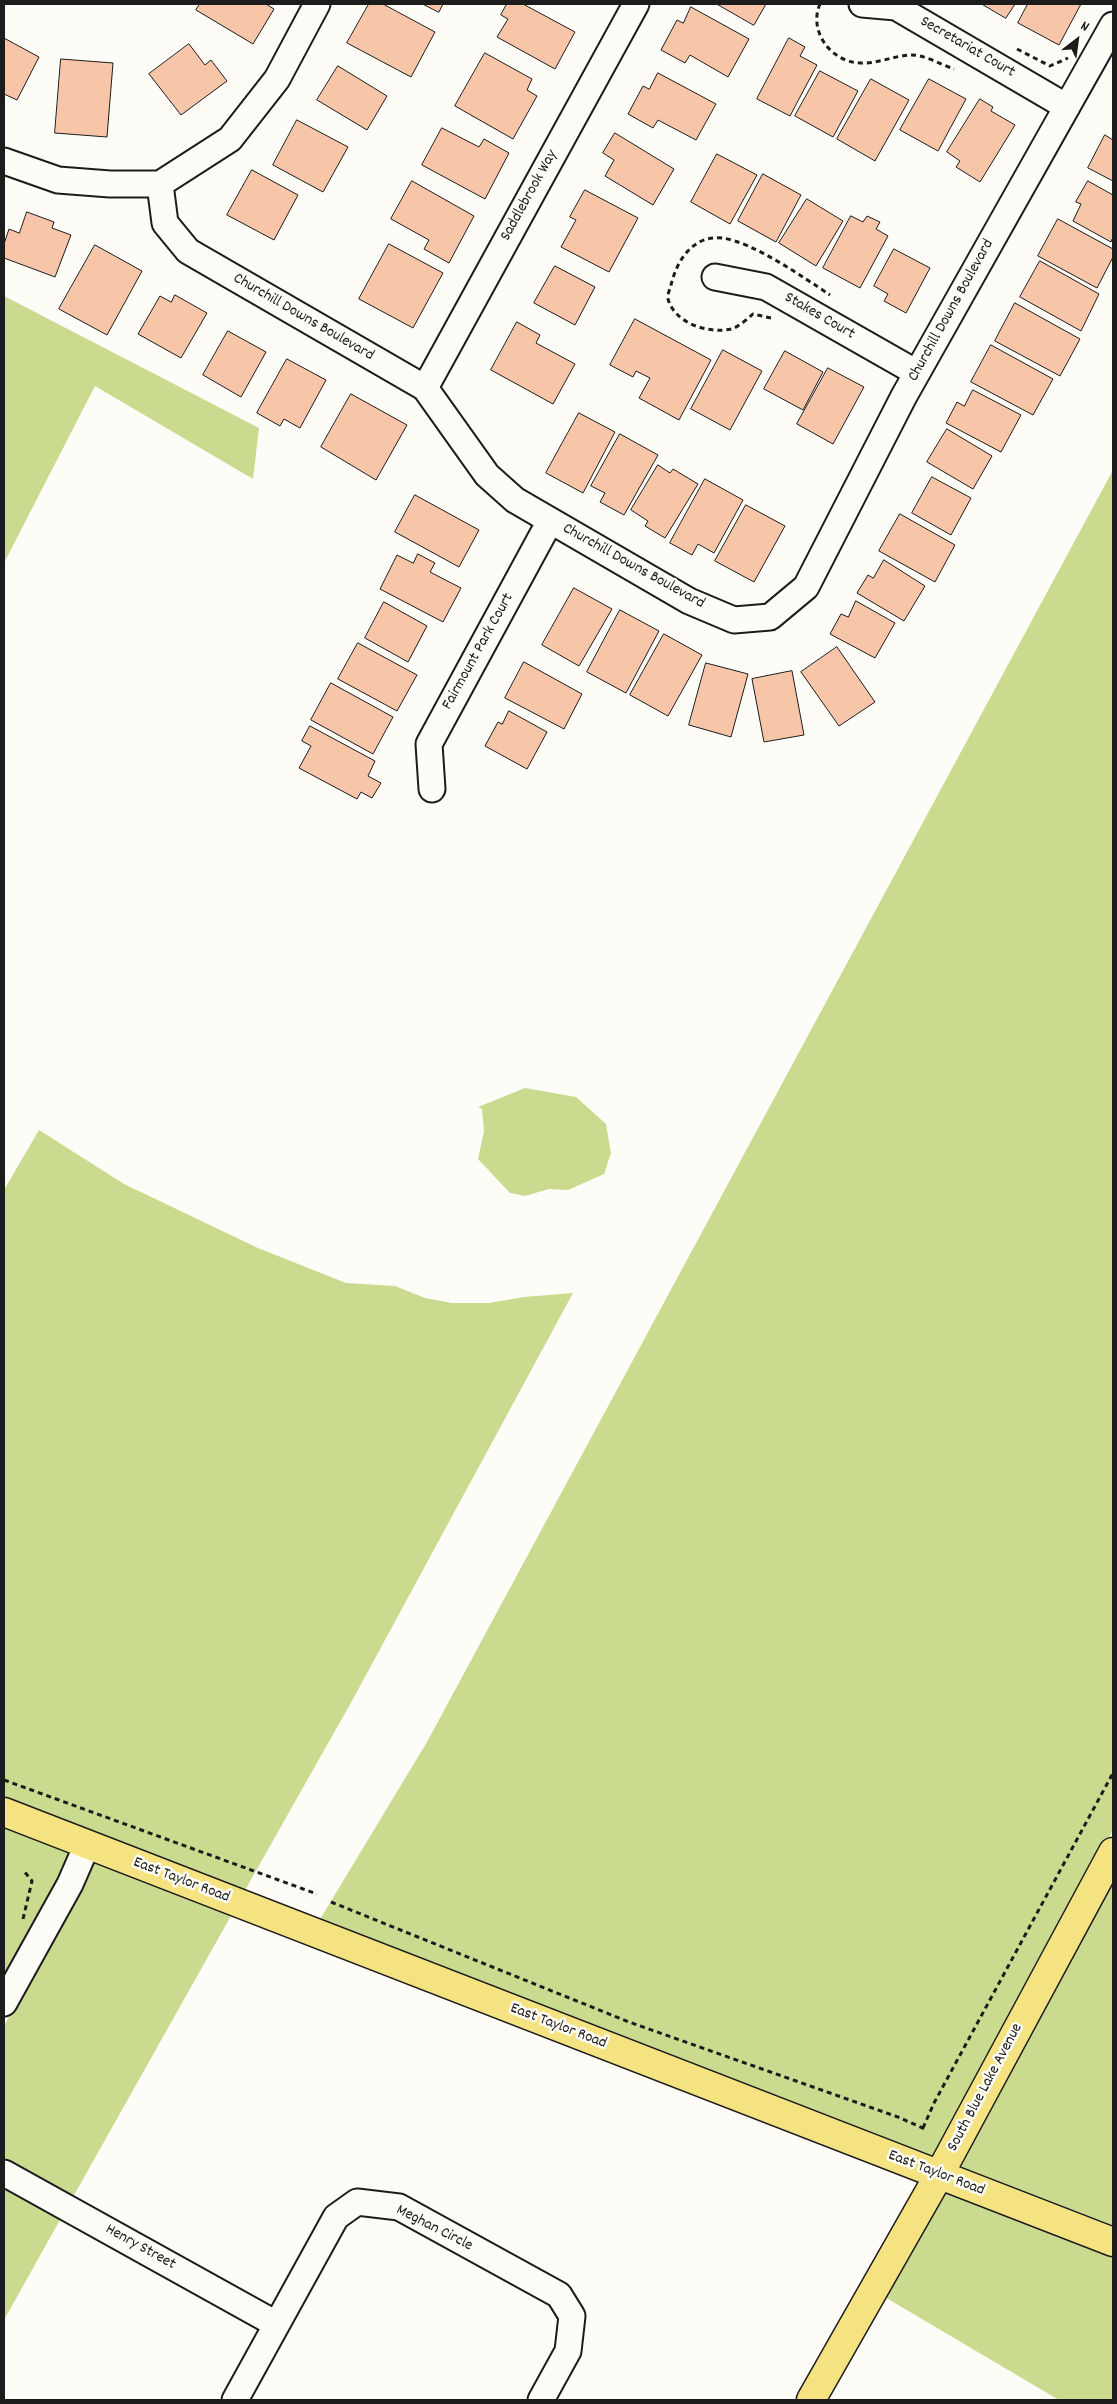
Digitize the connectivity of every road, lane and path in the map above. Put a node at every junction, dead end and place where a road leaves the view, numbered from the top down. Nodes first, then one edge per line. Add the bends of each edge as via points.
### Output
1 (317, 4) edge
2 (636, 4) edge
3 (862, 4) edge
4 (1113, 25) edge
5 (1015, 48) dead end
6 (1073, 50) dead end
7 (1067, 107) junction
8 (4, 160) edge
9 (160, 184) junction
10 (715, 277) dead end
11 (918, 373) junction
12 (425, 388) junction
13 (550, 521) junction
14 (432, 789) dead end
15 (1113, 1773) edge
16 (4, 1780) edge
17 (4, 1812) edge
18 (88, 1845) junction
19 (1113, 1852) edge
20 (24, 1871) dead end
21 (317, 1894) dead end
22 (331, 1902) dead end
23 (19, 1926) dead end
24 (4, 2003) edge
25 (4, 2173) edge
26 (939, 2175) junction
27 (1113, 2242) edge
28 (276, 2324) junction
29 (235, 2400) edge
30 (541, 2400) edge
31 (811, 2400) edge

1 - 9 street via 277,79 230,139
2 - 12 street, Saddlebrook Way
3 - 7 street, Secretariat Court via 896,7
4 - 7 street, Churchill Downs Boulevard
5 - 6 path via 1050,66 1069,57
7 - 11 street, Churchill Downs Boulevard
8 - 9 street via 58,180
9 - 12 street, Churchill Downs Boulevard via 165,223 188,251
10 - 11 street, Stakes Court via 766,287
11 - 13 street, Churchill Downs Boulevard via 806,587 770,618 734,620 689,601
12 - 13 street, Churchill Downs Boulevard via 487,474 515,500
13 - 14 street, Fairmount Park Court via 429,744
15 - 22 path via 934,2103 925,2129 629,2022
16 - 21 path
17 - 18 main road, East Taylor Road
18 - 24 street
18 - 26 main road, East Taylor Road
19 - 26 main road, South Blue Lake Avenue
20 - 23 path via 32,1881
25 - 28 street, Henry Street
26 - 27 main road, East Taylor Road
26 - 31 main road, South Blue Lake Avenue
28 - 29 street, Meghan Circle
28 - 30 street, Meghan Circle via 336,2218 358,2202 399,2207 559,2295 572,2316 568,2351

